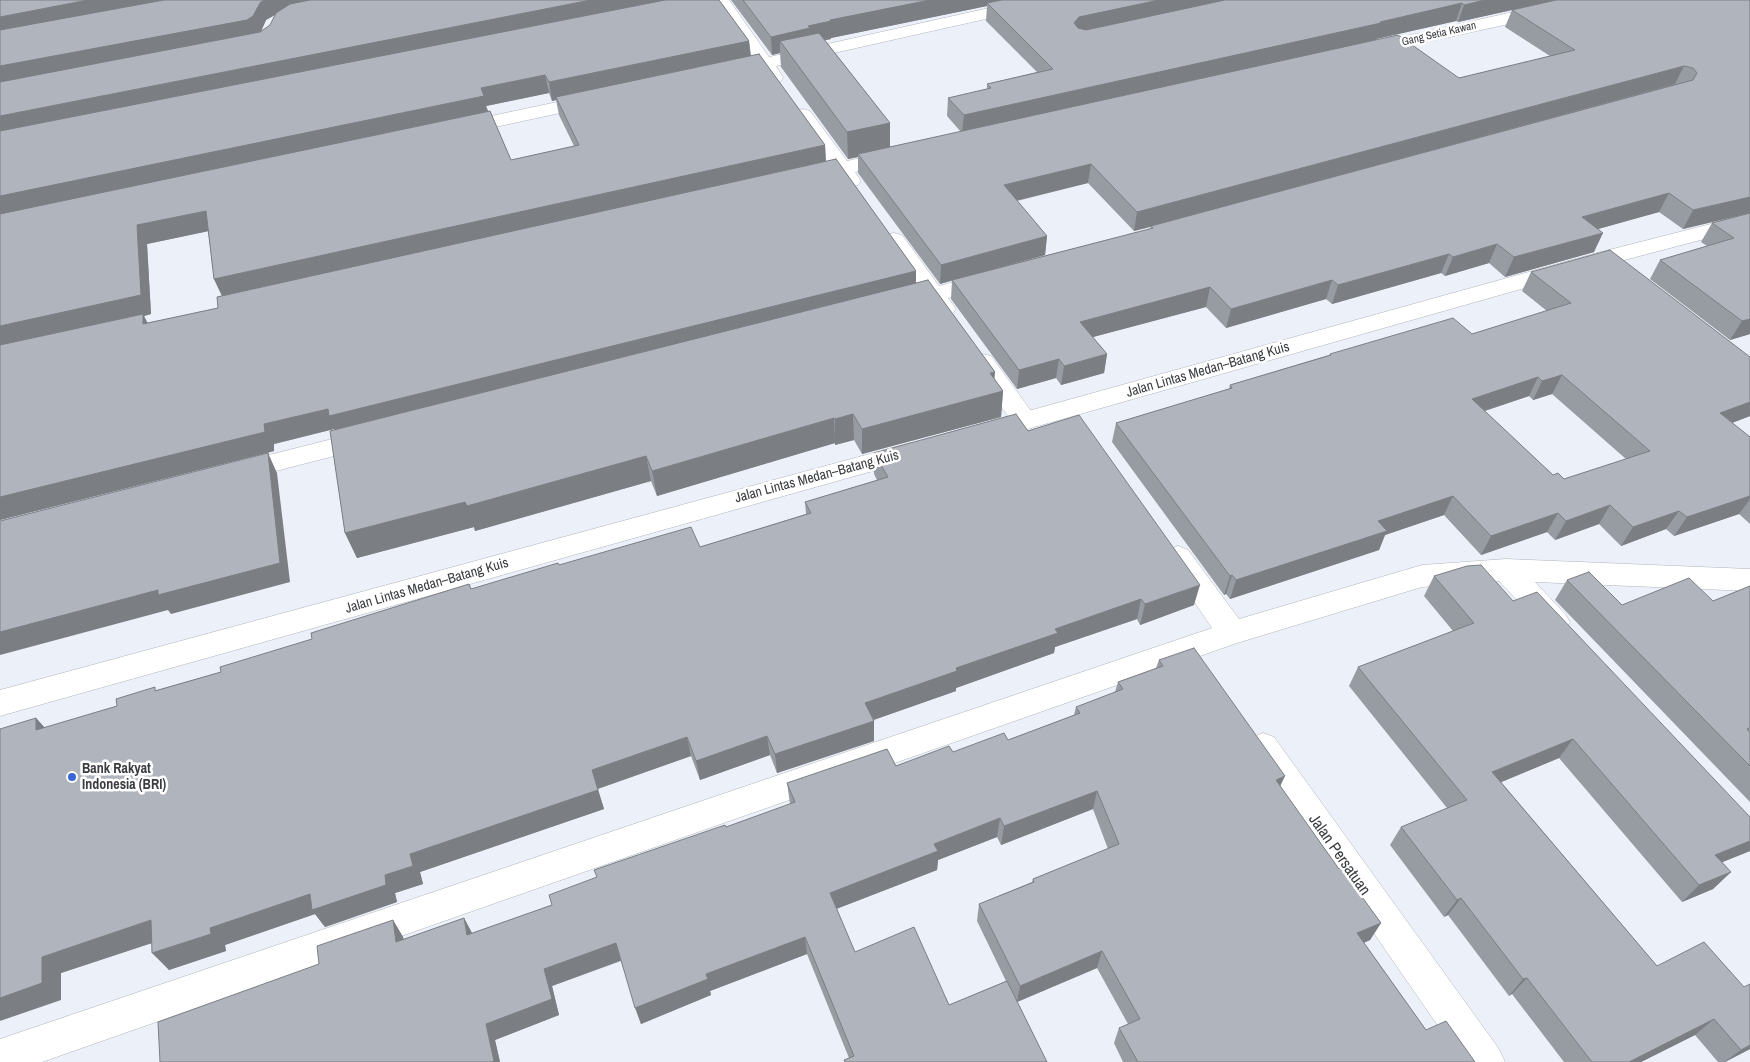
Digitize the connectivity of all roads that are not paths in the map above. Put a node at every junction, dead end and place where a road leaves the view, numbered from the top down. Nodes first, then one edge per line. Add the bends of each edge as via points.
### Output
1 (719, 0) edge
2 (1048, 0) edge
3 (1596, 0) edge
4 (699, 4) edge
5 (1354, 53) edge
6 (764, 64) junction
7 (716, 74) edge
8 (610, 96) edge
9 (435, 134) edge
10 (910, 153) edge
11 (842, 168) junction
12 (784, 181) edge
13 (865, 200) edge
14 (1750, 220) edge
15 (882, 224) edge
16 (1605, 258) junction
17 (1010, 274) edge
18 (1628, 276) edge
19 (934, 295) junction
20 (876, 309) edge
21 (1072, 408) junction
22 (1025, 421) junction
23 (394, 432) edge
24 (1089, 432) edge
25 (958, 439) edge
26 (929, 447) edge
27 (212, 478) edge
28 (1164, 537) edge
29 (1506, 570) junction
30 (1750, 580) edge
31 (1232, 633) junction
32 (1573, 640) edge
33 (0, 703) edge
34 (1245, 721) edge
35 (0, 1058) edge
36 (1486, 1062) edge

1 - 4 main road
1 - 6 main road
2 - 6 main road
3 - 5 main road, Gang Setia Kawan
6 - 7 main road
6 - 11 main road
8 - 9 main road
10 - 11 main road
11 - 12 main road
11 - 13 main road
14 - 16 main road, Jalan Lintas Medan–Batang Kuis
15 - 19 main road
16 - 18 main road
16 - 21 main road, Jalan Lintas Medan–Batang Kuis
17 - 19 main road
19 - 20 main road
19 - 22 main road
21 - 22 main road, Jalan Lintas Medan–Batang Kuis
21 - 24 main road
22 - 25 main road, Jalan Lintas Medan–Batang Kuis
23 - 27 main road
26 - 33 main road, Jalan Lintas Medan–Batang Kuis
28 - 31 main road
29 - 30 main road
29 - 31 main road via 1422,576
29 - 32 main road
31 - 35 main road via 1202,660
34 - 36 main road, Jalan Persatuan

